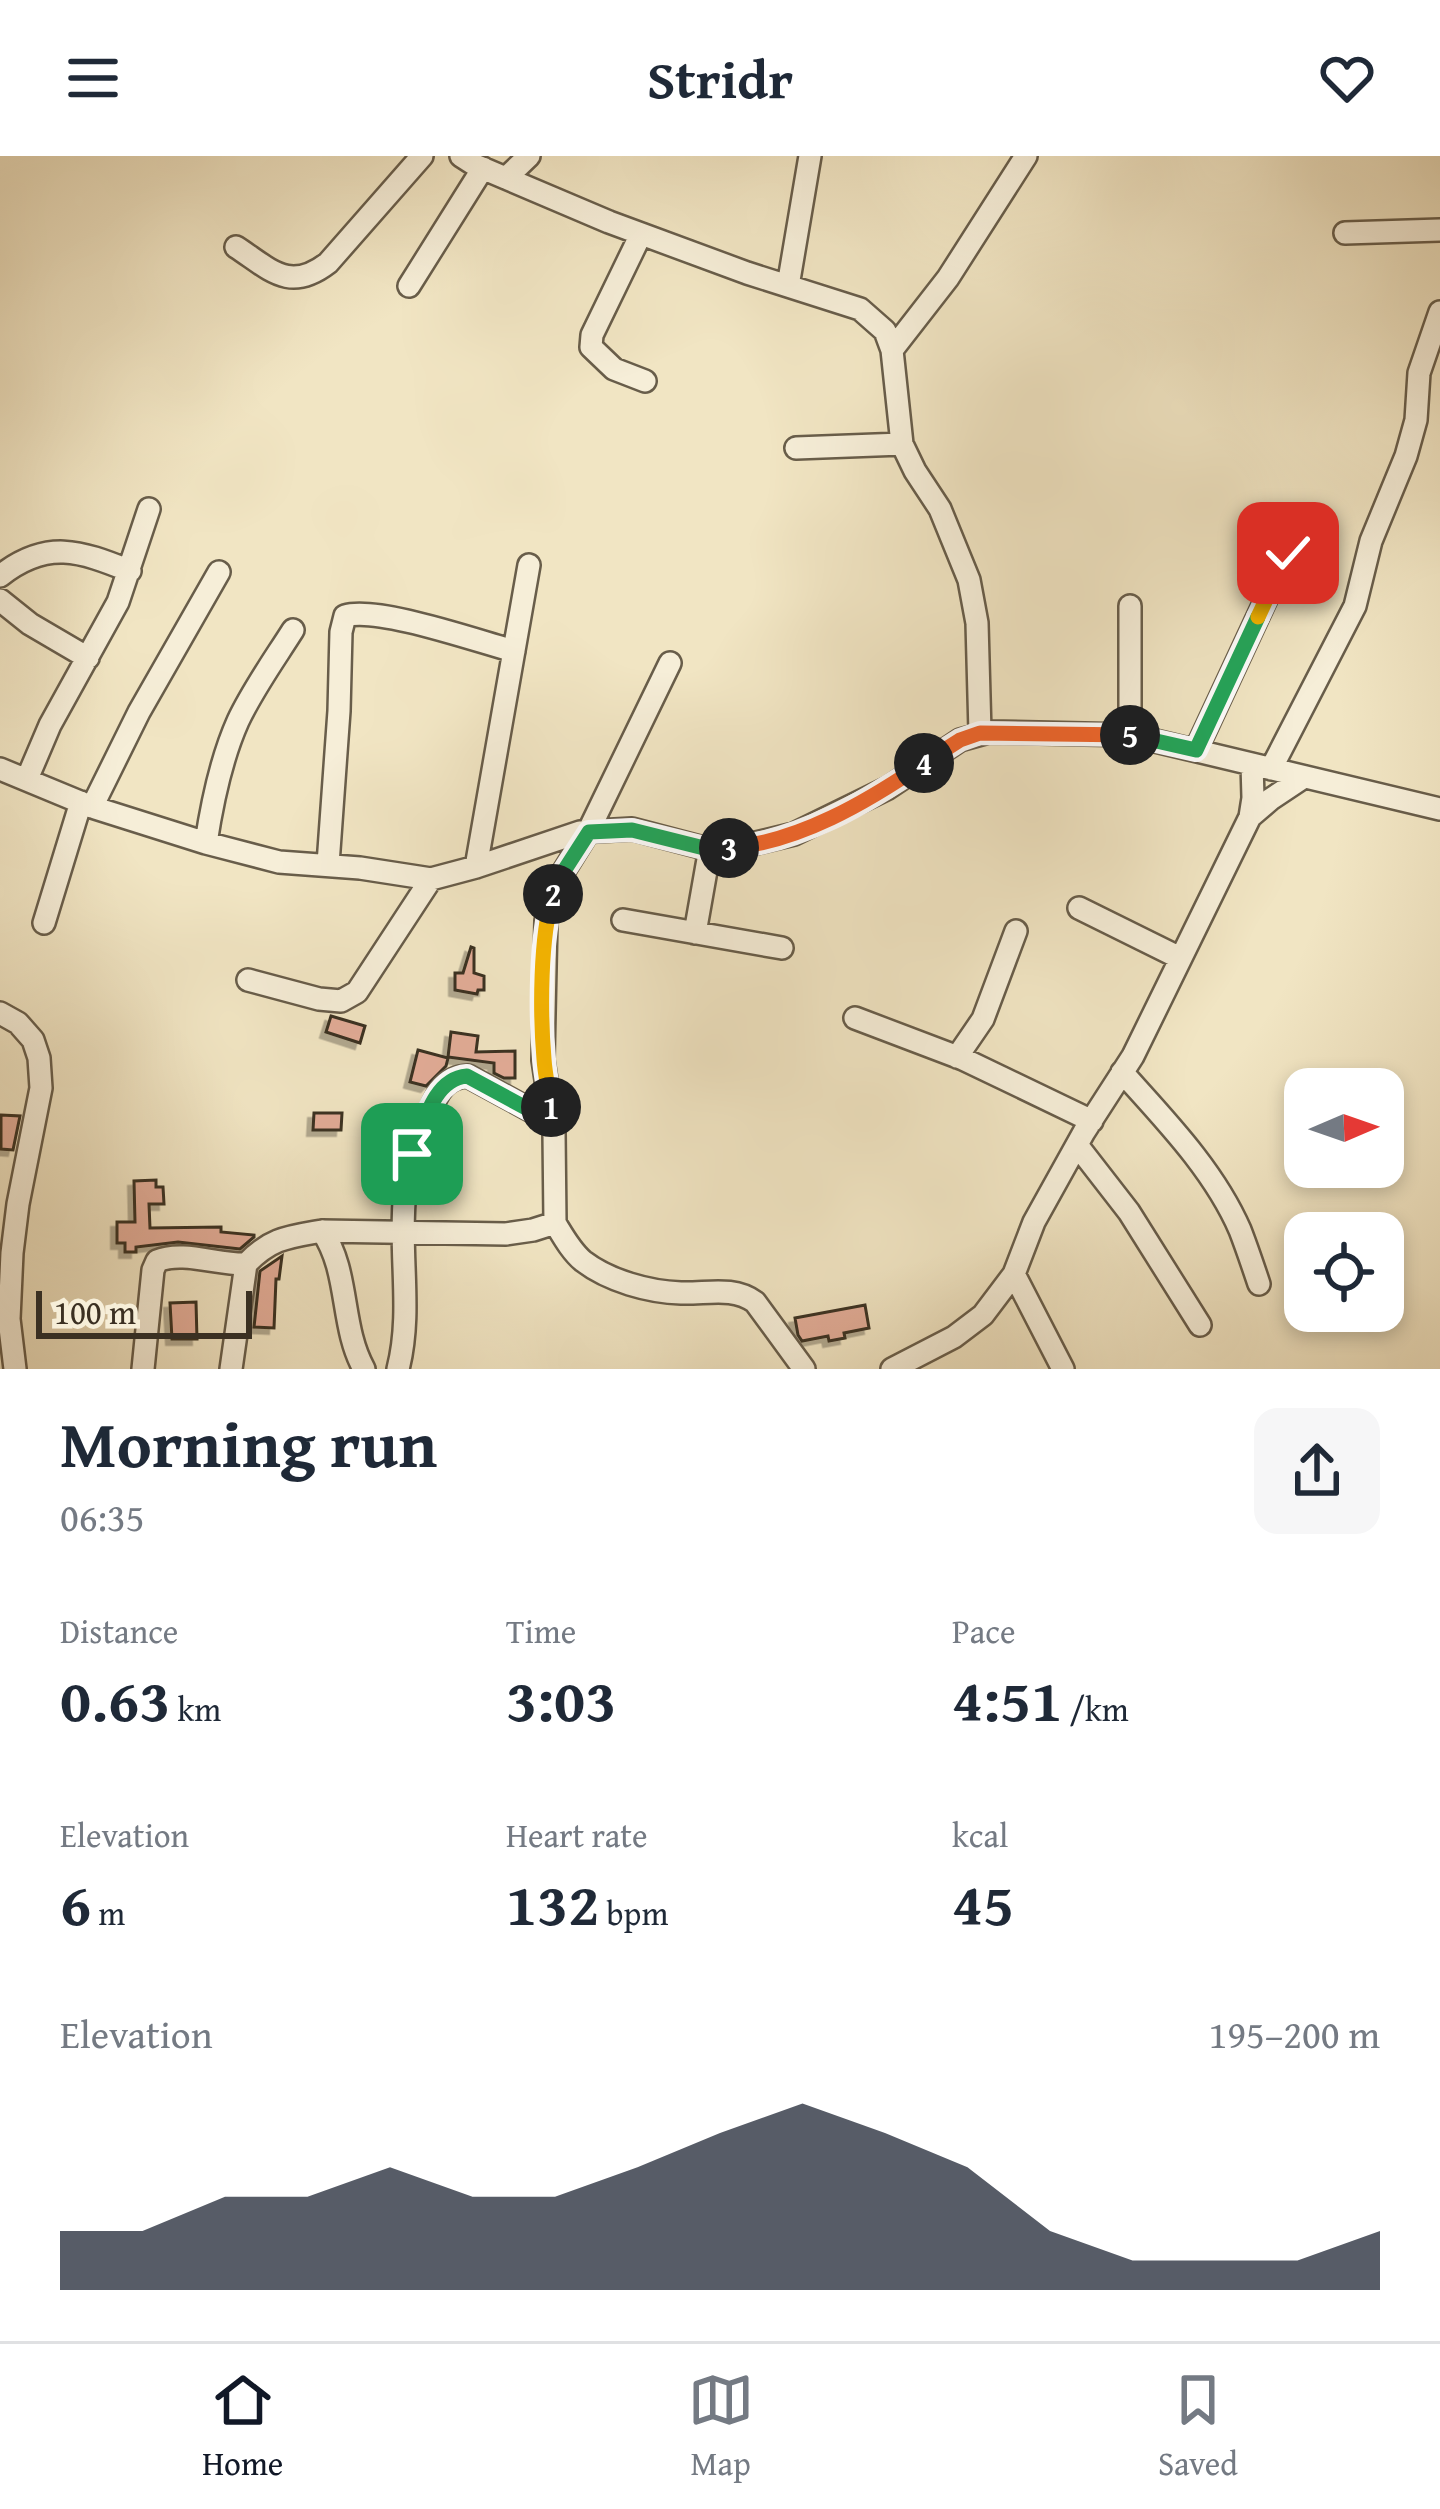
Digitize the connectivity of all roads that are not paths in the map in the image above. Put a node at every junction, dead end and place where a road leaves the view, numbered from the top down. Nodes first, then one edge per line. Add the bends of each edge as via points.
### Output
1 (422, 156) edge
2 (461, 156) edge
3 (529, 156) edge
4 (810, 156) edge
5 (1026, 156) edge
6 (483, 168) junction
7 (506, 178) junction
8 (1440, 230) edge
9 (1346, 233) dead end
10 (641, 234) junction
11 (236, 247) dead end
12 (409, 286) dead end
13 (788, 286) junction
14 (1440, 312) edge
15 (892, 350) junction
16 (645, 380) dead end
17 (902, 444) junction
18 (796, 448) dead end
19 (149, 509) dead end
20 (1288, 553) dead end
21 (529, 565) dead end
22 (130, 571) junction
23 (219, 572) dead end
24 (0, 576) edge
25 (0, 600) edge
26 (1130, 606) dead end
27 (293, 630) dead end
28 (514, 651) junction
29 (88, 658) junction
30 (670, 663) dead end
31 (980, 733) junction
32 (1130, 735) junction
33 (1196, 750) junction
34 (1261, 767) junction
35 (0, 769) edge
36 (1304, 777) junction
37 (26, 779) junction
38 (86, 804) junction
39 (1440, 809) edge
40 (1250, 817) junction
41 (589, 832) junction
42 (206, 843) junction
43 (710, 848) junction
44 (328, 864) junction
45 (476, 867) junction
46 (431, 879) junction
47 (1079, 908) dead end
48 (623, 920) dead end
49 (44, 923) dead end
50 (1016, 931) dead end
51 (695, 933) junction
52 (782, 948) dead end
53 (1180, 958) junction
54 (248, 980) dead end
55 (0, 1013) edge
56 (855, 1018) dead end
57 (957, 1057) junction
58 (1122, 1072) junction
59 (1092, 1120) junction
60 (552, 1122) junction
61 (1077, 1145) junction
62 (555, 1223) junction
63 (322, 1231) junction
64 (405, 1234) junction
65 (246, 1264) junction
66 (1014, 1274) junction
67 (1259, 1284) dead end
68 (1201, 1325) dead end
69 (918, 1363) edge
70 (15, 1369) edge
71 (143, 1369) edge
72 (231, 1369) edge
73 (364, 1369) edge
74 (398, 1369) edge
75 (804, 1369) edge
76 (892, 1369) edge
77 (1063, 1369) edge

1 - 11 street via 312,275 277,274
2 - 6 street
3 - 7 street
4 - 13 street
5 - 15 street
6 - 7 street
6 - 12 street
7 - 10 street
8 - 9 street
10 - 13 street
10 - 16 street via 591,347 614,369
13 - 15 street via 860,310
14 - 34 street via 1419,374 1406,455 1355,606
15 - 17 street
17 - 18 street
17 - 31 street via 968,580
19 - 22 street
20 - 33 street
21 - 28 street
22 - 24 street via 59,552
22 - 29 street
23 - 38 street
25 - 29 street
26 - 32 street
27 - 42 street via 236,725
28 - 44 street via 396,619 345,616
28 - 45 street
29 - 37 street
30 - 41 street
31 - 32 street
31 - 43 street via 794,834
32 - 33 street
33 - 34 street
34 - 36 street
34 - 40 street
35 - 37 street
36 - 39 street
36 - 40 street
37 - 38 street
38 - 42 street
38 - 49 street
40 - 53 street
41 - 43 street via 632,830
41 - 45 street
41 - 60 street via 562,874 546,921 544,1060
42 - 44 street via 279,862
43 - 51 street
44 - 46 street
45 - 46 street
46 - 54 street via 357,992 341,1001
47 - 53 street
48 - 51 street
50 - 57 street via 983,1019
51 - 52 street
53 - 58 street
55 - 70 street via 34,1040 39,1058 9,1292
56 - 57 street
57 - 59 street
58 - 59 street
58 - 67 street via 1213,1182
59 - 61 street
60 - 62 street
60 - 64 street via 467,1076 448,1081 412,1154
61 - 66 street
61 - 68 street
62 - 64 street via 506,1234
62 - 75 street via 584,1262 626,1283 746,1295
63 - 64 street
63 - 65 street via 277,1239
63 - 73 street
64 - 74 street
65 - 71 street via 174,1256 157,1262
65 - 72 street
66 - 69 street via 983,1316
66 - 77 street
69 - 76 street

